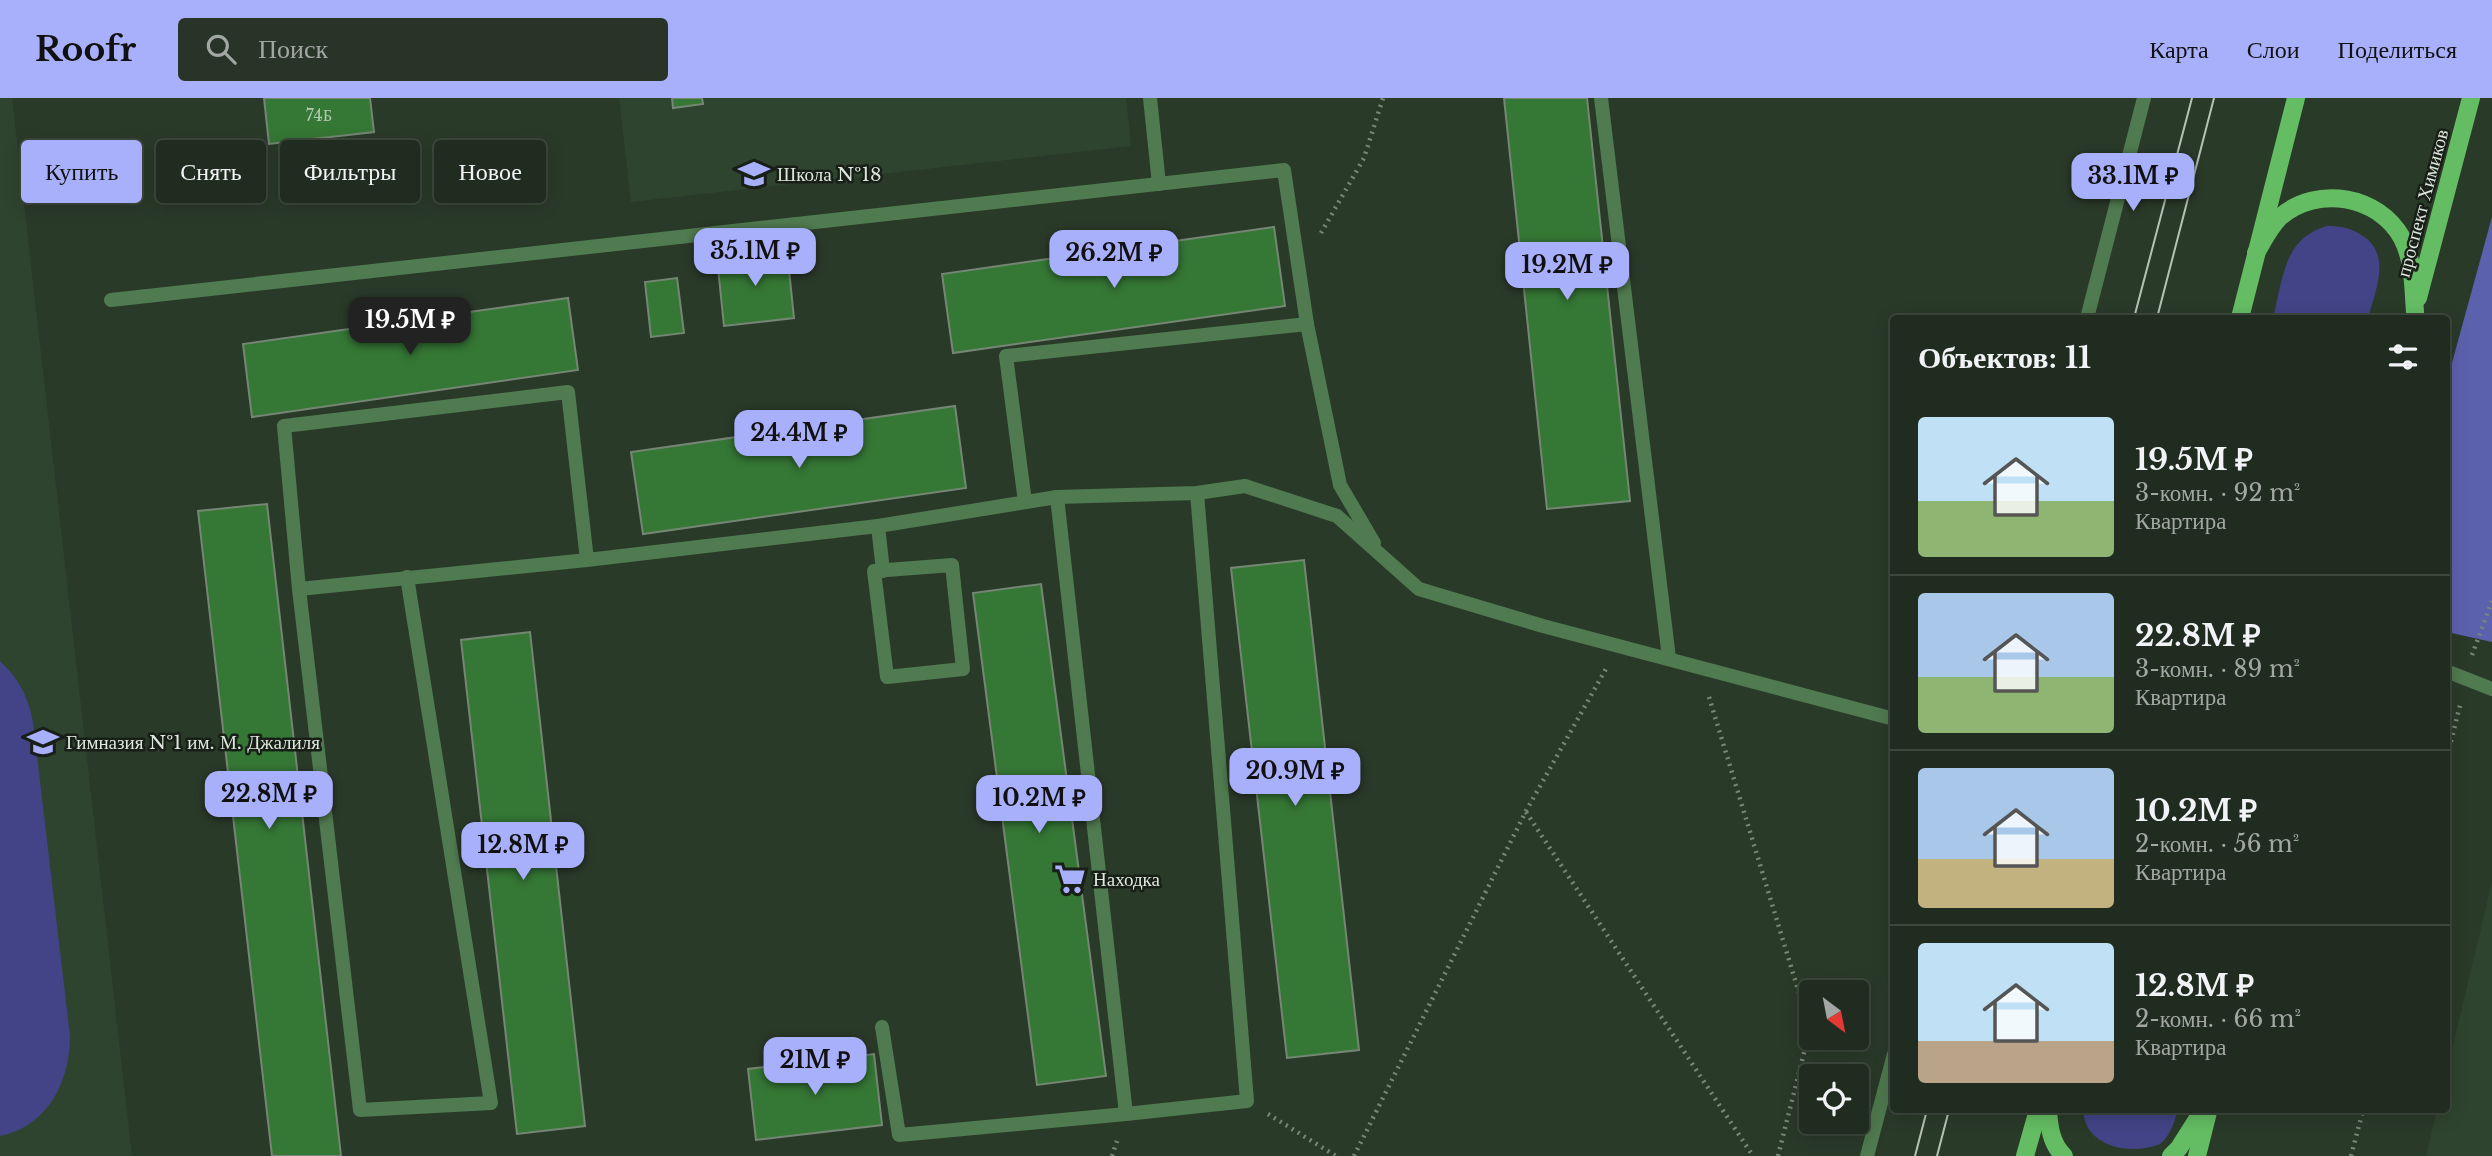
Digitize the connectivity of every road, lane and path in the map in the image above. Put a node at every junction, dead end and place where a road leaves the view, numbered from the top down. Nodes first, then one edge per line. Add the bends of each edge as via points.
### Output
1 (1150, 98) edge
2 (1383, 98) edge
3 (1601, 98) edge
4 (2144, 98) edge
5 (2296, 98) edge
6 (2471, 98) edge
7 (1159, 184) junction
8 (2256, 253) junction
9 (1299, 270) junction
10 (111, 300) dead end
11 (2088, 315) edge
12 (2241, 315) edge
13 (2414, 315) edge
14 (2414, 315) edge
15 (1307, 324) junction
16 (1197, 493) junction
17 (1057, 497) junction
18 (1025, 502) junction
19 (878, 526) junction
20 (1382, 556) junction
21 (587, 560) junction
22 (883, 571) junction
23 (407, 578) junction
24 (299, 589) junction
25 (1620, 645) junction
26 (1669, 658) junction
27 (1699, 666) junction
28 (2450, 673) edge
29 (2492, 689) edge
30 (1890, 718) edge
31 (1526, 811) junction
32 (882, 1027) dead end
33 (1890, 1069) edge
34 (1247, 1101) junction
35 (2037, 1113) edge
36 (2048, 1113) edge
37 (2201, 1113) edge
38 (2207, 1113) edge
39 (2362, 1113) edge
40 (1126, 1114) junction
41 (1336, 1156) edge
42 (1354, 1156) edge
43 (1754, 1156) edge
44 (1779, 1156) edge
45 (1867, 1156) edge
46 (2025, 1156) edge
47 (2064, 1156) edge
48 (2171, 1156) edge
49 (2196, 1156) edge
50 (2351, 1156) edge

1 - 7 street
2 - 9 path via 1364,158
3 - 26 street
4 - 11 street
5 - 8 main road
6 - 14 main road, проспект Химиков
7 - 9 street via 1284,170
7 - 10 street
8 - 12 main road
8 - 13 main road via 2281,217 2308,202 2338,198 2368,205 2392,224 2408,251
9 - 15 street
15 - 18 street via 1006,356
15 - 20 street via 1340,485
16 - 17 street
16 - 20 street via 1245,486 1337,516
16 - 34 street
17 - 18 street
17 - 40 street
18 - 19 street
19 - 21 street
19 - 22 street
20 - 25 street via 1419,589
21 - 23 street
21 - 24 street via 568,392 284,426
22 - 22 street via 952,565 962,669 887,677 874,571
23 - 24 street
23 - 24 street via 491,1102 360,1110
25 - 26 street
25 - 31 path
26 - 27 street
27 - 30 street
27 - 44 path via 1810,1029
28 - 29 street
31 - 42 path
31 - 43 path
32 - 40 street via 899,1135
33 - 45 street
34 - 40 street
34 - 41 path
35 - 46 main road
36 - 47 main road via 2050,1131
37 - 48 main road
38 - 49 main road
39 - 50 path

